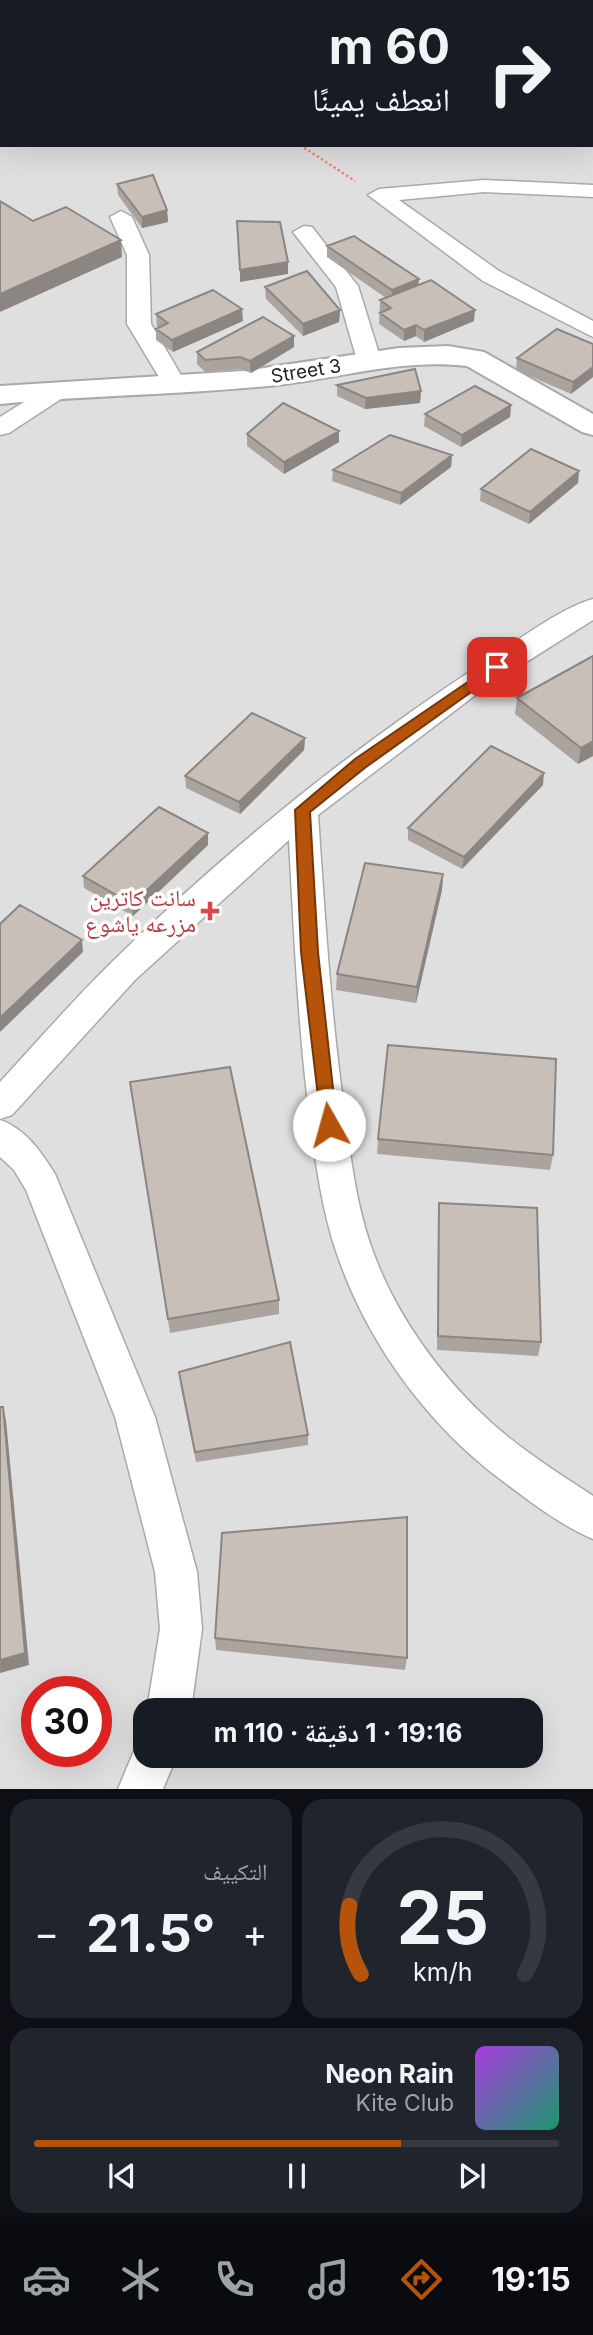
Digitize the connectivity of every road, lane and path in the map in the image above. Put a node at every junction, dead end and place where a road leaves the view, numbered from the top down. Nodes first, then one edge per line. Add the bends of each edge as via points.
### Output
1 (303, 147) edge
2 (593, 191) edge
3 (379, 195) junction
4 (121, 217) dead end
5 (304, 232) dead end
6 (593, 330) edge
7 (369, 360) junction
8 (173, 382) junction
9 (59, 390) junction
10 (0, 395) edge
11 (593, 426) edge
12 (0, 428) edge
13 (593, 608) edge
14 (303, 810) junction
15 (0, 1105) edge
16 (0, 1135) edge
17 (593, 1519) edge
18 (171, 1698) edge
19 (149, 1768) edge
20 (140, 1789) edge

1 - 3 path
2 - 3 street via 484,186
3 - 6 street via 491,276
4 - 8 street via 138,255 139,324
5 - 7 street via 347,286
7 - 8 street, Street 3 via 283,376
7 - 11 street, Street 3 via 402,354 474,358
8 - 9 street, Street 3
9 - 10 street, Street 3
9 - 12 street
13 - 14 street via 425,716
14 - 15 street via 140,955
14 - 17 street via 309,952 335,1172 348,1233 375,1297 404,1347 455,1414 501,1455
16 - 18 street via 27,1160 42,1185 135,1417 176,1572 181,1629
19 - 20 street

